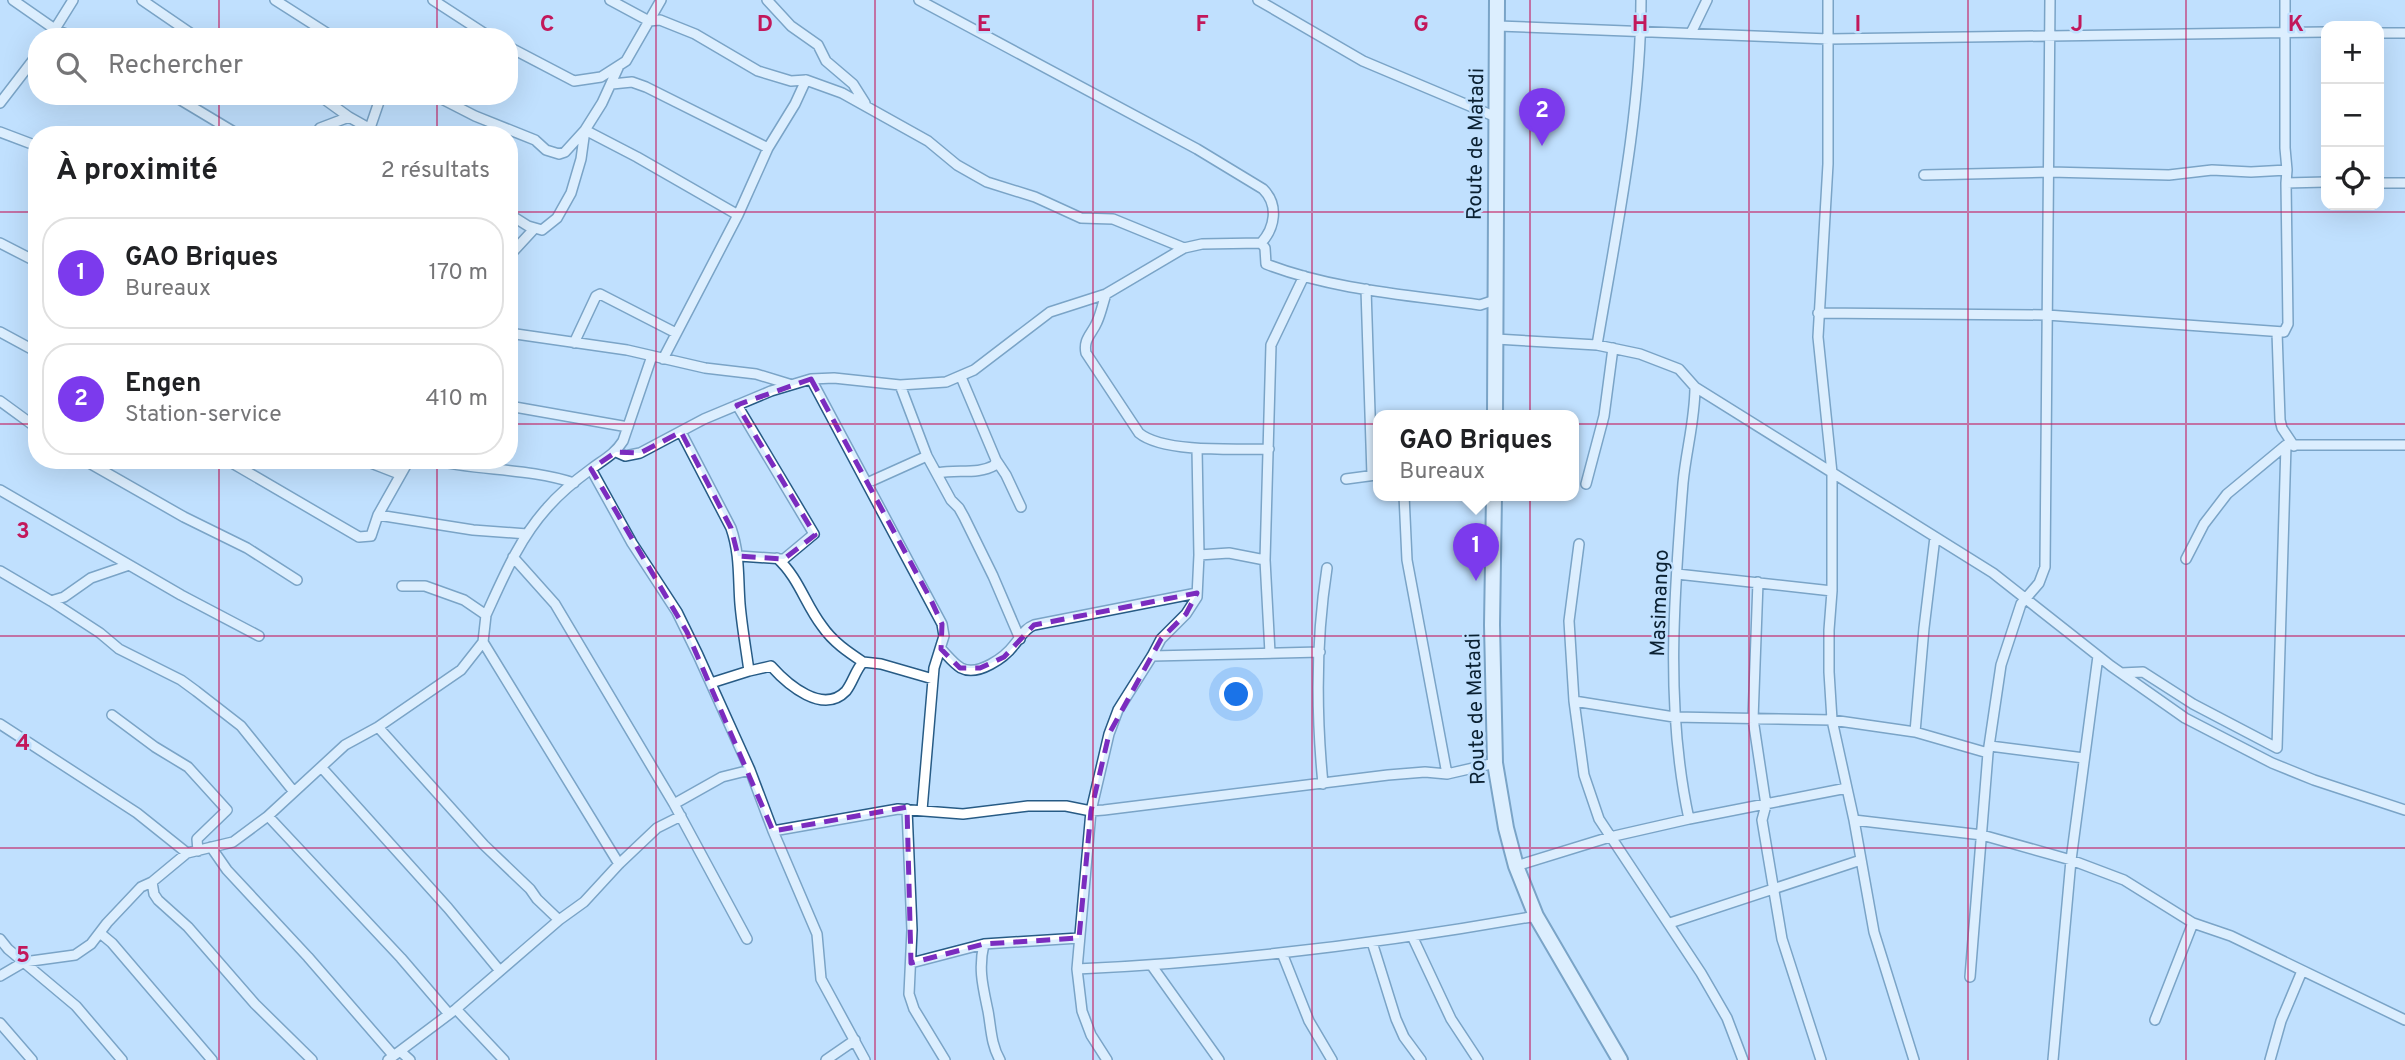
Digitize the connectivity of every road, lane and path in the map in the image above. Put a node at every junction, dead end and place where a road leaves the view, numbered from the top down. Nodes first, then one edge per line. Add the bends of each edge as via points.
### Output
1 (13, 0) edge
2 (73, 0) edge
3 (142, 0) edge
4 (275, 0) edge
5 (433, 0) edge
6 (610, 0) edge
7 (661, 0) edge
8 (767, 0) edge
9 (919, 0) edge
10 (1258, 0) edge
11 (1497, 0) edge
12 (1641, 0) edge
13 (1707, 0) edge
14 (1828, 0) edge
15 (2050, 0) edge
16 (2286, 0) edge
17 (649, 21) junction
18 (1498, 26) junction
19 (47, 28) edge
20 (56, 28) edge
21 (183, 28) edge
22 (319, 28) edge
23 (473, 28) edge
24 (1640, 31) junction
25 (2287, 32) junction
26 (2321, 32) edge
27 (1691, 33) junction
28 (2384, 33) edge
29 (2405, 33) edge
30 (2050, 36) junction
31 (1829, 38) junction
32 (518, 52) edge
33 (28, 67) edge
34 (618, 68) junction
35 (806, 80) junction
36 (612, 84) junction
37 (0, 103) edge
38 (189, 105) edge
39 (332, 105) edge
40 (378, 105) edge
41 (453, 105) edge
42 (866, 105) junction
43 (349, 117) junction
44 (1496, 117) junction
45 (224, 126) edge
46 (325, 126) edge
47 (366, 126) edge
48 (371, 126) edge
49 (498, 126) edge
50 (585, 130) junction
51 (0, 132) edge
52 (518, 134) edge
53 (28, 143) edge
54 (768, 148) junction
55 (2287, 170) junction
56 (2050, 172) junction
57 (1924, 175) dead end
58 (2321, 182) edge
59 (2286, 183) junction
60 (2384, 183) edge
61 (2405, 183) edge
62 (738, 215) junction
63 (518, 219) edge
64 (534, 229) junction
65 (0, 243) edge
66 (1261, 243) junction
67 (518, 246) edge
68 (1185, 248) junction
69 (28, 257) edge
70 (1304, 276) junction
71 (1366, 289) junction
72 (1106, 294) junction
73 (1495, 300) junction
74 (1818, 313) junction
75 (2047, 315) junction
76 (0, 332) edge
77 (2277, 332) junction
78 (676, 333) junction
79 (518, 334) edge
80 (1496, 339) junction
81 (574, 343) junction
82 (1597, 345) junction
83 (28, 347) edge
84 (1613, 348) junction
85 (652, 356) junction
86 (663, 359) junction
87 (961, 377) junction
88 (811, 379) junction
89 (789, 384) junction
90 (900, 385) junction
91 (1695, 387) junction
92 (0, 401) edge
93 (737, 405) junction
94 (518, 408) edge
95 (1495, 410) edge
96 (28, 421) edge
97 (628, 427) junction
98 (681, 432) junction
99 (1373, 434) edge
100 (2405, 445) edge
101 (2290, 446) junction
102 (1196, 449) junction
103 (1269, 449) junction
104 (616, 452) junction
105 (927, 456) junction
106 (996, 460) junction
107 (100, 469) edge
108 (242, 469) edge
109 (386, 469) edge
110 (403, 469) edge
111 (487, 469) edge
112 (591, 469) junction
113 (938, 473) junction
114 (1832, 473) junction
115 (399, 474) junction
116 (1373, 475) edge
117 (1346, 479) dead end
118 (574, 483) junction
119 (867, 483) junction
120 (1586, 484) dead end
121 (0, 491) edge
122 (1404, 501) edge
123 (1494, 501) edge
124 (1021, 507) dead end
125 (378, 515) junction
126 (527, 534) junction
127 (1935, 537) junction
128 (1579, 544) dead end
129 (1199, 555) junction
130 (739, 556) junction
131 (513, 557) junction
132 (777, 558) junction
133 (2186, 559) dead end
134 (1265, 560) junction
135 (129, 565) junction
136 (1326, 568) dead end
137 (0, 571) edge
138 (1677, 574) junction
139 (297, 580) dead end
140 (1758, 582) junction
141 (402, 586) dead end
142 (1832, 591) junction
143 (1197, 593) junction
144 (2027, 600) junction
145 (51, 601) junction
146 (485, 615) junction
147 (259, 636) dead end
148 (1020, 639) junction
149 (483, 642) junction
150 (941, 649) junction
151 (1320, 652) junction
152 (1270, 653) junction
153 (1153, 656) junction
154 (2098, 656) junction
155 (863, 662) junction
156 (749, 670) junction
157 (2121, 673) junction
158 (933, 679) junction
159 (710, 683) junction
160 (1574, 701) junction
161 (112, 715) dead end
162 (1674, 717) junction
163 (1753, 719) junction
164 (1832, 720) junction
165 (0, 724) edge
166 (378, 727) junction
167 (1916, 732) junction
168 (1989, 749) junction
169 (2084, 758) junction
170 (1495, 763) junction
171 (322, 768) junction
172 (750, 769) junction
173 (1447, 774) junction
174 (1323, 784) junction
175 (1847, 788) junction
176 (294, 792) junction
177 (674, 804) junction
178 (1766, 805) junction
179 (907, 809) junction
180 (922, 810) junction
181 (2405, 810) edge
182 (1091, 811) junction
183 (268, 816) junction
184 (681, 816) junction
185 (1689, 819) junction
186 (1854, 820) junction
187 (773, 831) junction
188 (1982, 835) junction
189 (1610, 837) junction
190 (211, 847) junction
191 (198, 850) junction
192 (187, 853) junction
193 (1861, 860) junction
194 (2071, 860) junction
195 (619, 864) junction
196 (1516, 866) junction
197 (152, 882) junction
198 (1775, 888) junction
199 (1536, 916) junction
200 (559, 920) junction
201 (1670, 923) junction
202 (2193, 923) junction
203 (100, 933) junction
204 (1079, 938) junction
205 (1413, 938) junction
206 (0, 939) edge
207 (747, 939) dead end
208 (1372, 942) junction
209 (984, 944) junction
210 (1282, 953) junction
211 (24, 962) junction
212 (911, 963) junction
213 (1152, 966) junction
214 (1077, 969) junction
215 (500, 971) junction
216 (2302, 971) junction
217 (0, 976) edge
218 (1970, 977) dead end
219 (453, 1012) junction
220 (2155, 1020) dead end
221 (2405, 1020) edge
222 (0, 1023) edge
223 (855, 1040) junction
224 (394, 1055) edge
225 (32, 1060) edge
226 (121, 1060) edge
227 (212, 1060) edge
228 (312, 1060) edge
229 (410, 1060) edge
230 (504, 1060) edge
231 (826, 1060) edge
232 (865, 1060) edge
233 (945, 1060) edge
234 (1000, 1060) edge
235 (1107, 1060) edge
236 (1219, 1060) edge
237 (1332, 1060) edge
238 (1421, 1060) edge
239 (1478, 1060) edge
240 (1620, 1060) edge
241 (1743, 1060) edge
242 (1821, 1060) edge
243 (1914, 1060) edge
244 (2053, 1060) edge
245 (2270, 1060) edge

1 - 19 street
2 - 20 street
3 - 21 street
4 - 22 street
5 - 23 street
6 - 17 street
7 - 17 street
8 - 42 street via 791,26 818,45 826,61 853,85
9 - 66 street via 1263,189 1273,213 1270,233
10 - 44 street via 1363,61
11 - 18 highway, Route de Matadi
12 - 24 street
13 - 27 street
14 - 31 street
15 - 30 street
16 - 25 street
17 - 34 street
17 - 35 street via 660,20 695,34 758,71 790,82
18 - 24 street
18 - 44 highway, Route de Matadi
24 - 27 street
24 - 82 street via 1630,141
25 - 26 street
25 - 30 street
25 - 55 street
27 - 31 street
28 - 29 street
30 - 31 street
30 - 56 street
31 - 74 street via 1828,164
32 - 34 street via 575,81 588,81
33 - 37 street
34 - 36 street
35 - 42 street
35 - 54 street
36 - 50 street
36 - 54 street via 632,82 646,87
38 - 45 street
39 - 43 street
40 - 48 street
41 - 49 street
42 - 68 street via 987,182 1081,218 1113,219
43 - 46 street
43 - 47 street
44 - 73 highway, Route de Matadi
50 - 52 street via 559,154
50 - 62 street
50 - 64 street via 571,193 550,225
51 - 53 street
54 - 62 street
55 - 56 street via 2169,175
55 - 59 street
56 - 57 street
56 - 75 street
58 - 59 street
59 - 77 street via 2288,324 2284,332
60 - 61 street
62 - 78 street
63 - 64 street
64 - 67 street
65 - 69 street
66 - 68 street
66 - 70 street via 1266,264
68 - 72 street
70 - 71 street
70 - 103 street via 1271,345
71 - 73 street via 1480,305
71 - 99 street
72 - 87 street via 1049,312 1005,349
72 - 102 street via 1084,346 1086,353 1145,438
73 - 80 highway, Route de Matadi
74 - 75 street
74 - 114 street
75 - 77 street
75 - 144 street via 2045,567
76 - 83 street
77 - 101 street via 2280,420
78 - 81 street via 600,295
78 - 86 street
79 - 81 street
80 - 82 street
80 - 95 highway, Route de Matadi
81 - 85 street
82 - 84 street
84 - 91 street via 1679,369
84 - 120 street via 1604,415
85 - 86 street
85 - 97 street
86 - 89 street
87 - 90 street
87 - 106 street
88 - 89 street
88 - 90 street via 834,377
88 - 119 street
89 - 93 street
90 - 105 street
91 - 114 street
91 - 138 street, Masimango
92 - 96 street
93 - 98 street
93 - 132 street via 814,534 792,554
94 - 97 street
97 - 104 street
98 - 104 street via 640,453 625,456
98 - 130 street via 731,528
100 - 101 street
101 - 133 street via 2227,494
101 - 157 street via 2277,748 2143,672
102 - 103 street
102 - 129 street
103 - 134 street
104 - 112 street
105 - 113 street
105 - 119 street
106 - 113 street via 981,471
106 - 124 street
107 - 139 street
108 - 125 street via 359,537 371,536
109 - 115 street
110 - 115 street
111 - 118 street
112 - 118 street
112 - 159 street via 677,611
113 - 148 street via 993,576
114 - 127 street
114 - 142 street
115 - 125 street
116 - 117 street
118 - 126 street via 547,507
119 - 150 street via 942,624
121 - 135 street
122 - 173 street via 1407,560
123 - 170 highway, Route de Matadi
125 - 126 street
126 - 131 street
127 - 144 street
127 - 167 street
128 - 160 street via 1569,621
129 - 134 street via 1228,553
129 - 143 street
130 - 132 street
130 - 156 street
131 - 146 street
131 - 177 street via 555,604
132 - 155 street via 793,575 830,637
134 - 152 street
135 - 145 street via 91,578
135 - 147 street
136 - 151 street
137 - 145 street
138 - 140 street
138 - 162 street, Masimango
140 - 142 street
140 - 163 street
141 - 146 street via 425,586 464,600
142 - 164 street
143 - 148 street via 1034,625
143 - 153 street
144 - 154 street
144 - 168 street via 2021,604 2001,665
145 - 176 street via 119,649 181,680 241,726
146 - 149 street
148 - 150 street via 1004,657 968,671
149 - 166 street via 461,670
149 - 195 street
150 - 158 street
151 - 152 street
151 - 174 street via 1317,722
152 - 153 street
153 - 182 street via 1118,710
154 - 157 street
154 - 169 street
155 - 156 street via 850,685 833,699 816,698 788,685 771,666
155 - 158 street
156 - 159 street
157 - 181 street via 2185,718 2272,763
158 - 180 street
159 - 172 street
160 - 162 street
160 - 189 street via 1584,775
161 - 191 street via 188,767 227,810 197,839
162 - 163 street
162 - 185 street, Masimango
163 - 164 street
163 - 178 street
164 - 167 street
164 - 175 street
165 - 192 street via 137,813
166 - 171 street via 345,745
166 - 200 street via 488,850
167 - 168 street
168 - 169 street
168 - 188 street
169 - 194 street
170 - 173 street
170 - 196 highway, Route de Matadi
171 - 176 street
171 - 215 street
172 - 177 street via 722,777
172 - 187 street
173 - 174 street via 1424,772
174 - 182 street
175 - 178 street
175 - 186 street
176 - 183 street
177 - 184 street
178 - 185 street
178 - 198 street via 1762,820
179 - 180 street
179 - 187 street
179 - 212 street
180 - 182 street via 963,814 1066,806
182 - 204 street
183 - 190 street via 233,842
183 - 219 street
184 - 195 street via 657,828
184 - 207 street
185 - 189 street
186 - 188 street
186 - 193 street
187 - 223 street via 817,934 821,979
188 - 194 street
188 - 218 street
189 - 196 street
189 - 201 street
190 - 191 street
190 - 224 street
191 - 192 street
192 - 197 street
193 - 198 street
193 - 243 street via 1874,932
194 - 202 street via 2124,880
194 - 244 street
195 - 200 street via 584,902
196 - 199 highway, Route de Matadi
197 - 203 street via 141,887
197 - 228 street via 158,900
198 - 201 street
198 - 242 street via 1782,939
199 - 205 street
199 - 240 highway, Route de Matadi
200 - 215 street
201 - 241 street via 1727,1018
202 - 216 street
202 - 220 street
203 - 211 street via 75,955
203 - 227 street
204 - 209 street
204 - 214 street
205 - 208 street
205 - 239 street via 1451,1019
206 - 211 street
208 - 210 street
208 - 238 street via 1396,1020
209 - 212 street
209 - 234 street via 981,981
210 - 213 street
210 - 237 street via 1309,1021
211 - 217 street
211 - 226 street via 76,1006
212 - 233 street via 909,994 914,1009
213 - 214 street
213 - 236 street
214 - 235 street via 1082,1011
215 - 219 street
216 - 221 street
216 - 245 street
219 - 224 street
219 - 230 street
222 - 225 street
223 - 231 street
223 - 232 street
224 - 229 street

